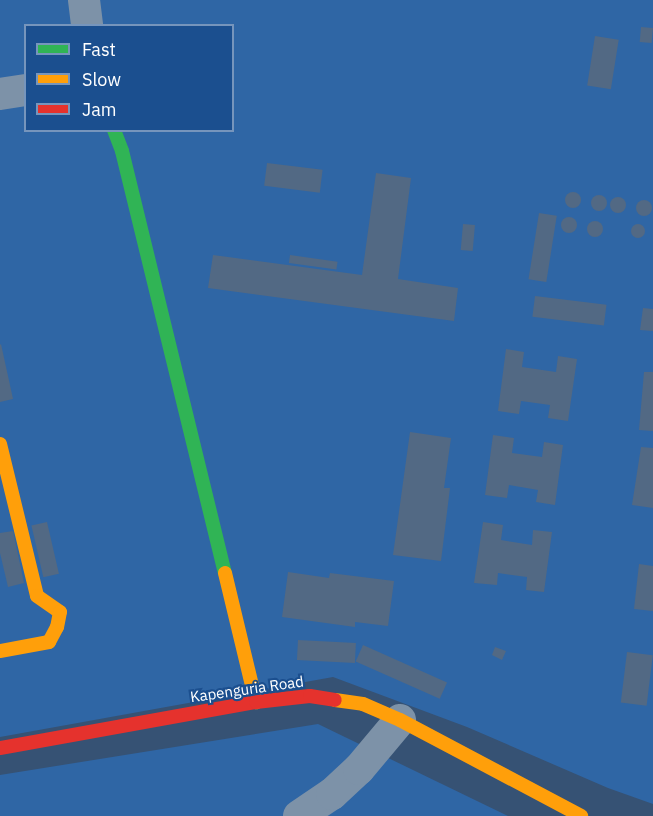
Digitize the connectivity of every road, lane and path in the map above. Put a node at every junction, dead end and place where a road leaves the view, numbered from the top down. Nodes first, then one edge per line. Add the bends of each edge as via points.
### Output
1 (84, 0) edge
2 (87, 24) edge
3 (24, 90) edge
4 (0, 94) edge
5 (115, 132) edge
6 (0, 444) edge
7 (0, 651) edge
8 (256, 702) junction
9 (400, 720) junction
10 (0, 748) edge
11 (299, 816) edge
12 (581, 816) edge

1 - 2 street
3 - 4 street
5 - 8 street
6 - 7 street via 37,596 60,612 48,642
8 - 9 street, Kapenguria Road via 310,696 363,704
8 - 10 street, Kapenguria Road
9 - 11 street via 359,769 332,794
9 - 12 street, Kapenguria Road

